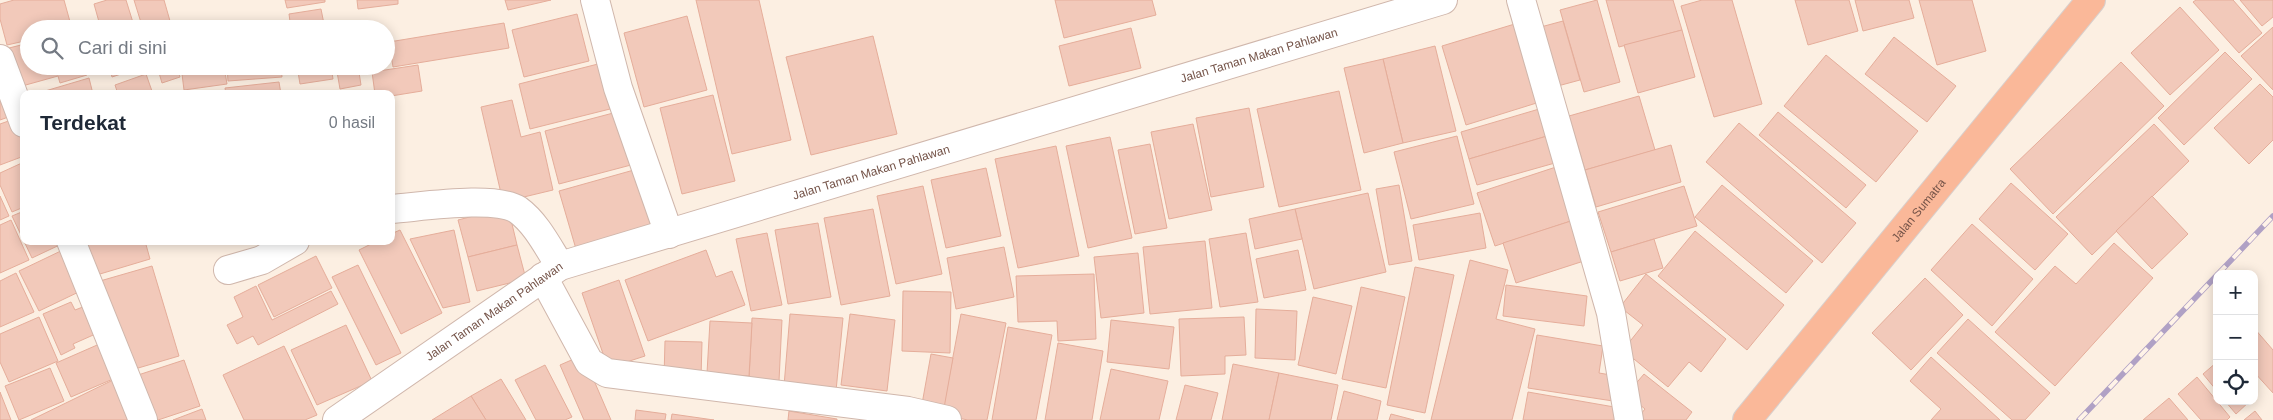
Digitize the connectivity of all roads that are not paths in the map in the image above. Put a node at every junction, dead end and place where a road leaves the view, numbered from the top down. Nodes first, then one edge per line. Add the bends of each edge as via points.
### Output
1 (594, 0) edge
2 (1444, 0) edge
3 (1521, 0) edge
4 (2091, 0) edge
5 (0, 59) edge
6 (20, 112) edge
7 (395, 209) edge
8 (669, 234) junction
9 (73, 245) edge
10 (288, 245) edge
11 (228, 270) dead end
12 (552, 271) junction
13 (143, 420) edge
14 (337, 420) edge
15 (947, 420) edge
16 (1629, 420) edge
17 (1747, 420) edge

1 - 8 street via 618,88
2 - 8 street, Jalan Taman Makan Pahlawan
3 - 16 street via 1611,313
4 - 17 highway, Jalan Sumatra
5 - 6 street
7 - 12 street via 470,202 509,205 530,221
8 - 12 street, Jalan Taman Makan Pahlawan
9 - 13 street
10 - 11 street via 262,260
12 - 14 street, Jalan Taman Makan Pahlawan
12 - 15 street via 589,362 607,374 908,411

